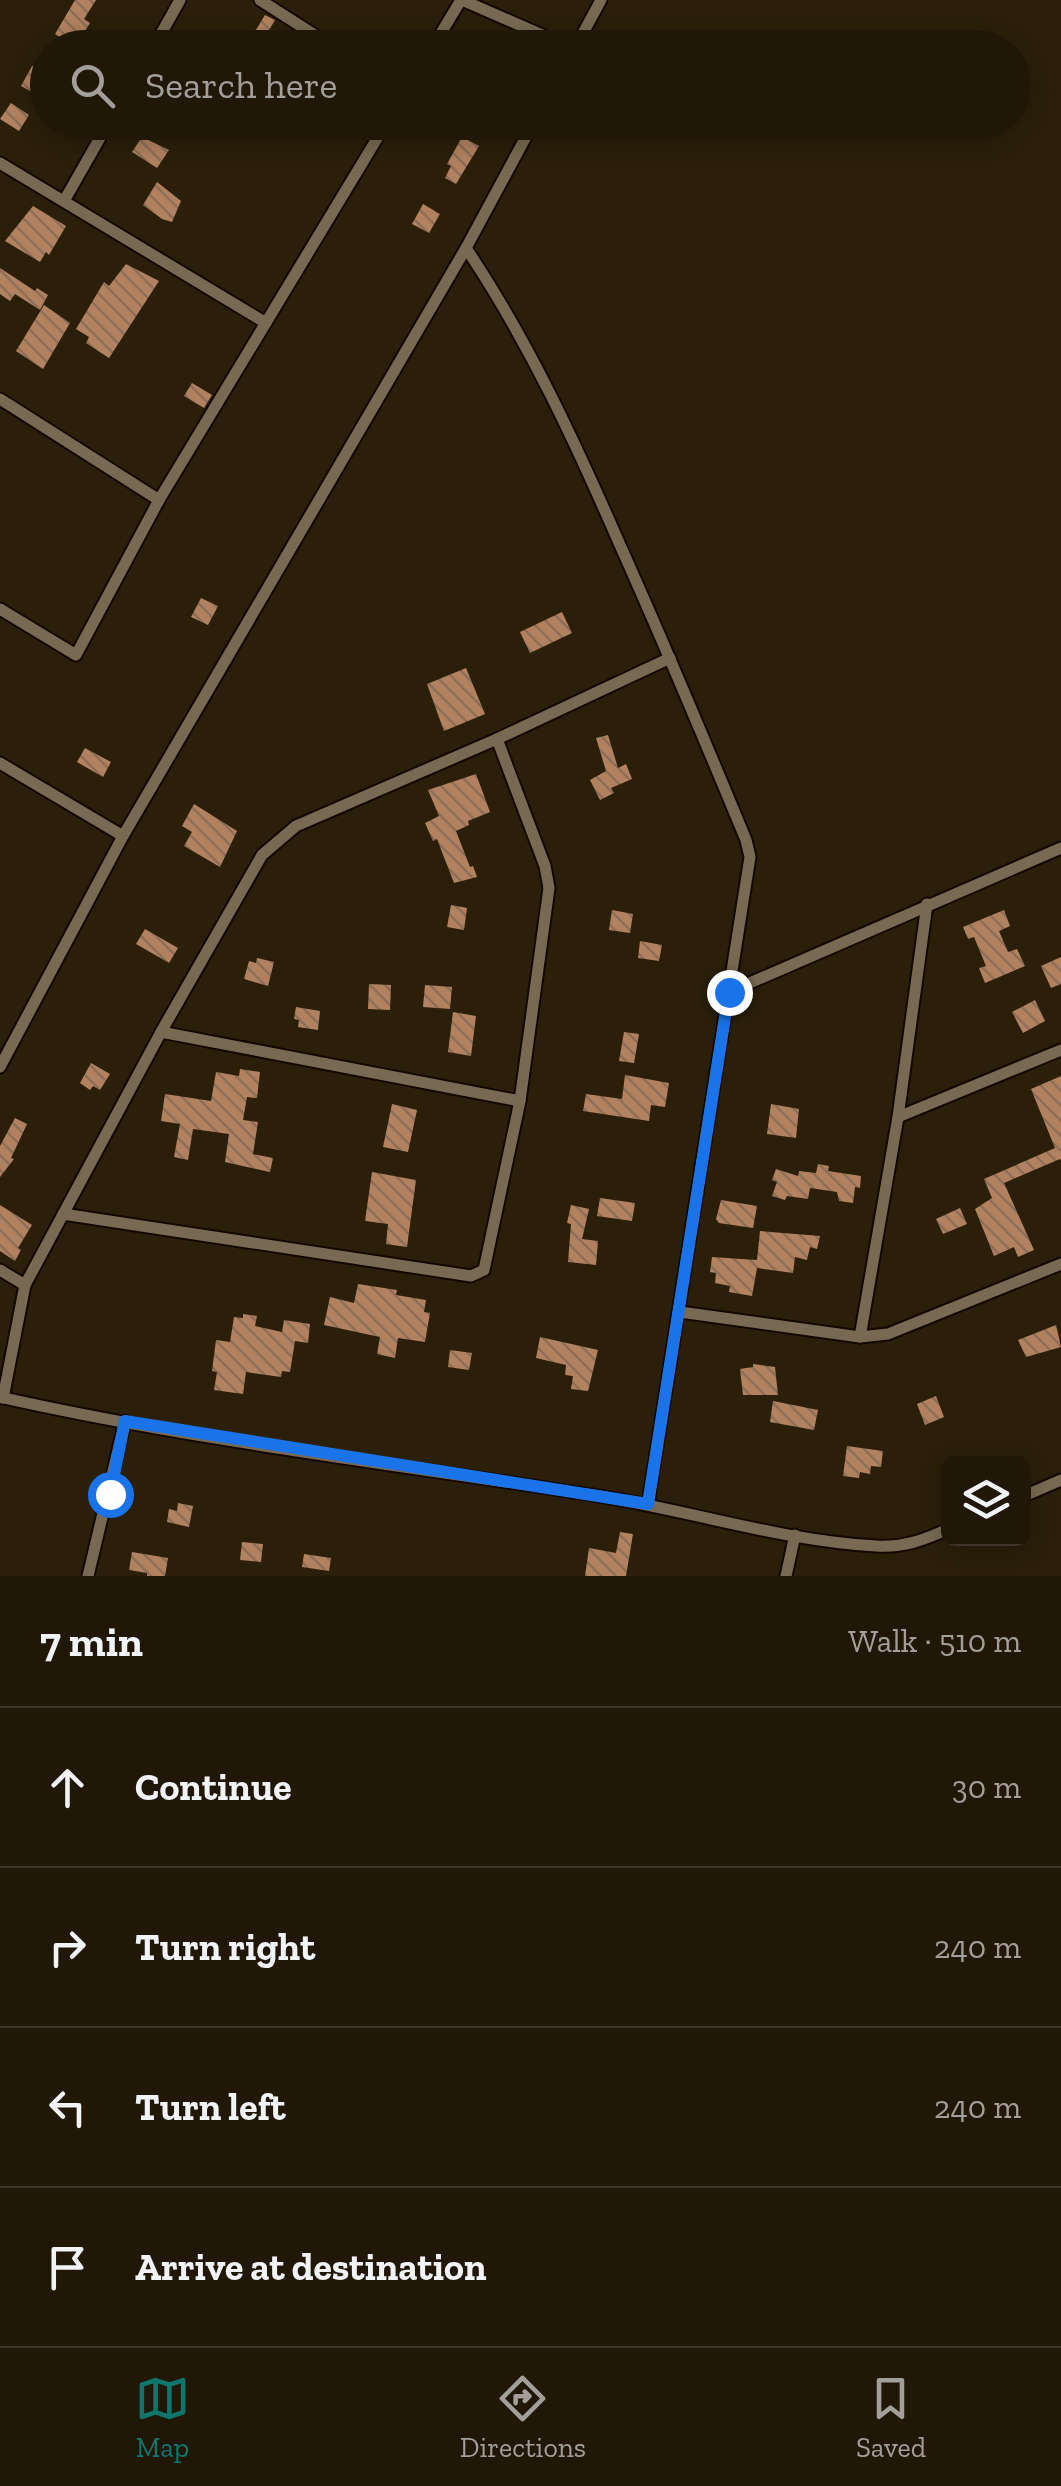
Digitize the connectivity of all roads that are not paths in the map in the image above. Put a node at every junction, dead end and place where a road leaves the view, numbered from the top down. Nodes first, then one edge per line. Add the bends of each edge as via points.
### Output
1 (180, 0) edge
2 (260, 0) edge
3 (461, 0) edge
4 (601, 0) edge
5 (162, 30) edge
6 (307, 30) edge
7 (443, 30) edge
8 (532, 30) edge
9 (584, 30) edge
10 (99, 140) edge
11 (376, 140) edge
12 (524, 140) edge
13 (0, 164) edge
14 (64, 201) junction
15 (466, 248) junction
16 (266, 323) junction
17 (0, 399) edge
18 (159, 500) junction
19 (0, 608) edge
20 (670, 658) junction
21 (497, 739) junction
22 (0, 763) edge
23 (123, 836) junction
24 (1061, 848) edge
25 (927, 904) junction
26 (729, 992) junction
27 (161, 1032) junction
28 (1061, 1050) edge
29 (0, 1067) edge
30 (520, 1101) junction
31 (898, 1117) junction
32 (62, 1214) junction
33 (1061, 1264) edge
34 (0, 1270) edge
35 (25, 1285) junction
36 (680, 1312) junction
37 (860, 1337) junction
38 (2, 1397) edge
39 (125, 1421) junction
40 (1061, 1480) edge
41 (1031, 1493) edge
42 (648, 1504) junction
43 (941, 1531) edge
44 (794, 1535) junction
45 (88, 1576) edge
46 (786, 1576) edge

1 - 5 street
2 - 6 street
3 - 7 street
3 - 8 street
4 - 9 street
10 - 14 street
11 - 16 street
12 - 15 street
13 - 14 street
14 - 16 street
15 - 20 street via 540,369
15 - 23 street
16 - 18 street
17 - 18 street
18 - 19 street via 76,654
20 - 21 street
20 - 26 street via 750,856
21 - 27 street via 283,834 262,855
21 - 30 street via 549,888
22 - 23 street
23 - 29 street
24 - 25 street
25 - 26 street
25 - 31 street
26 - 36 street
27 - 30 street
27 - 32 street
28 - 31 street
30 - 32 street via 487,1266 476,1276
31 - 37 street
32 - 35 street
33 - 37 street via 888,1334
34 - 35 street
35 - 38 street
36 - 37 street
36 - 42 street
38 - 39 street
39 - 42 street
39 - 45 street
40 - 41 street
42 - 44 street
43 - 44 street via 898,1546
44 - 46 street

